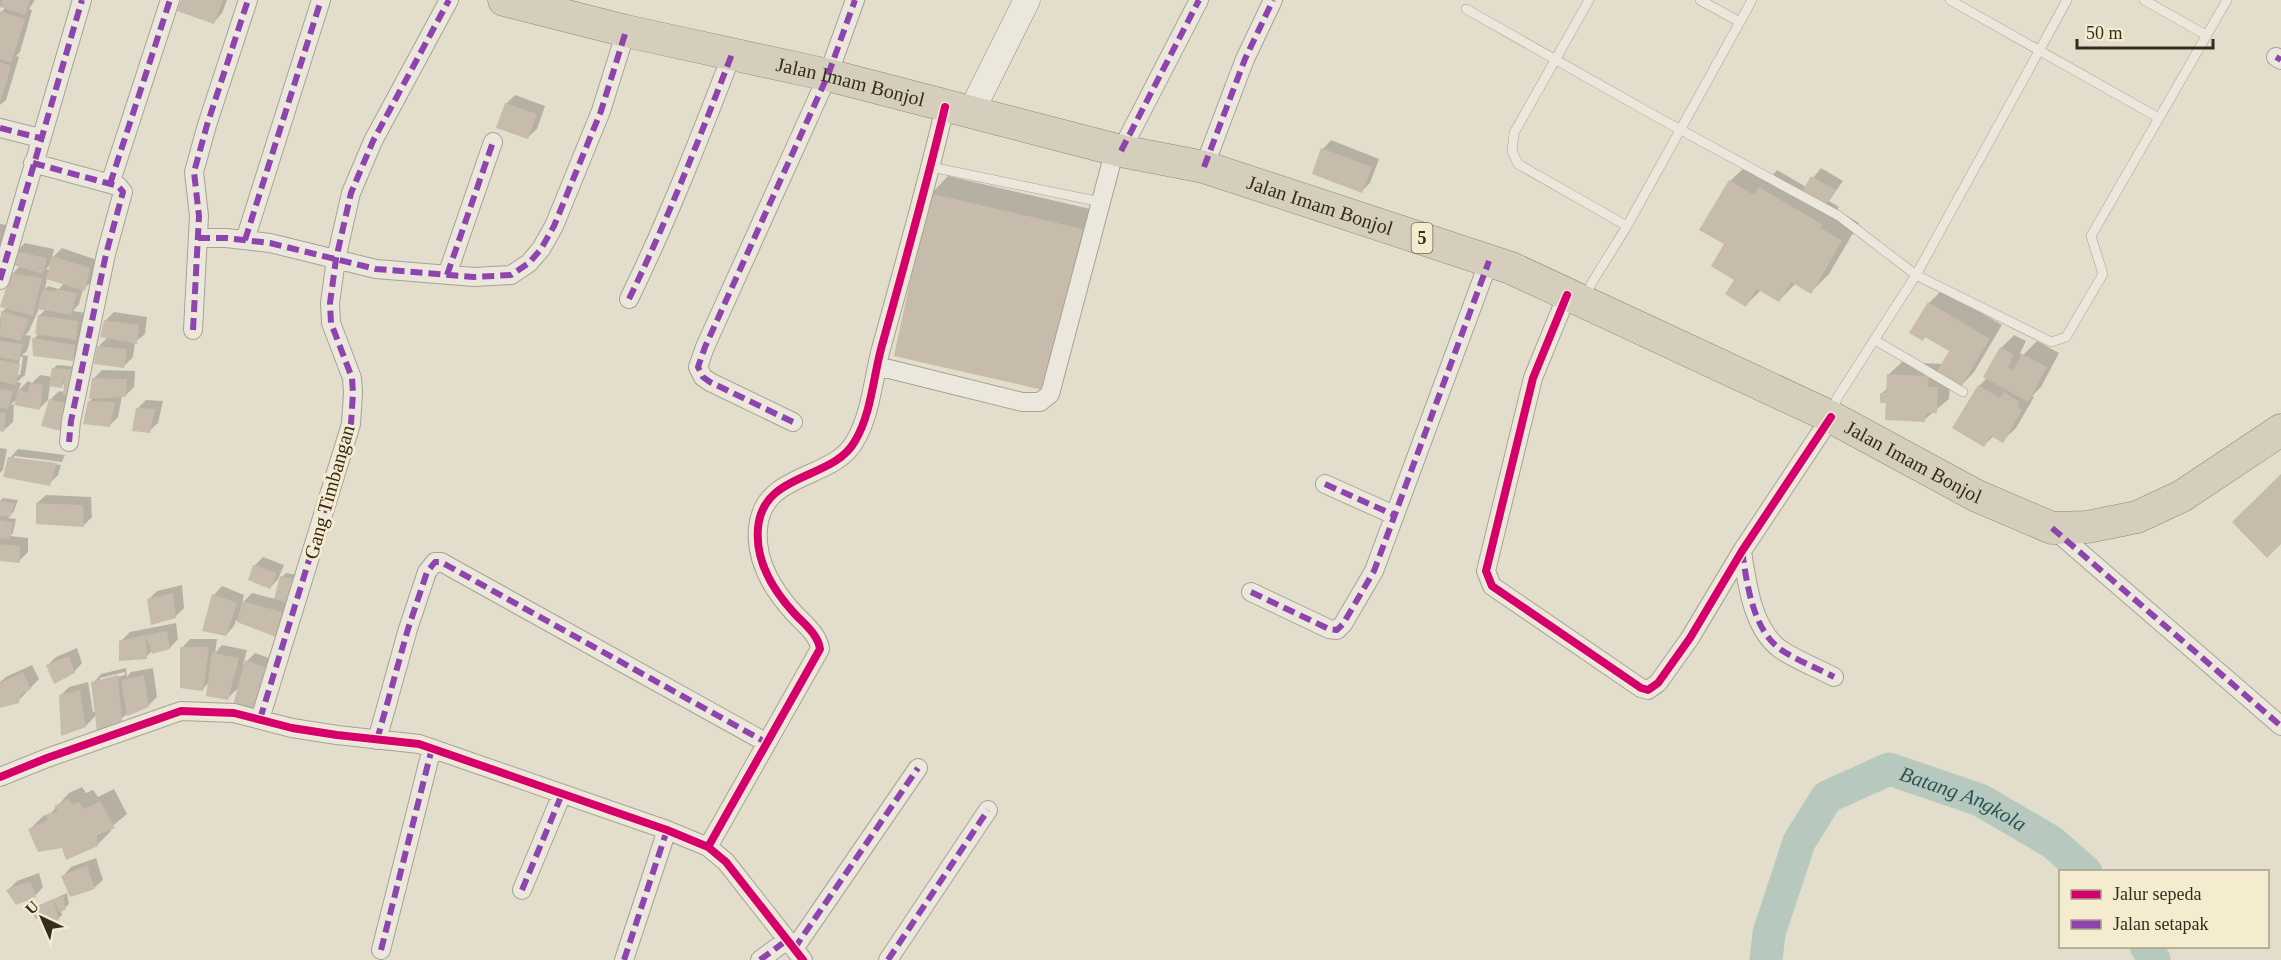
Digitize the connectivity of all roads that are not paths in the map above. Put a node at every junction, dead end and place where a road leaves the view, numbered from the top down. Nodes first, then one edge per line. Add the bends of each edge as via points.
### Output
1 (82, 0) edge
2 (171, 0) edge
3 (248, 0) edge
4 (321, 0) edge
5 (449, 0) edge
6 (855, 0) edge
7 (1027, 0) edge
8 (1199, 0) edge
9 (1273, 0) edge
10 (1589, 0) edge
11 (1700, 0) edge
12 (1752, 0) edge
13 (1950, 0) edge
14 (2067, 0) edge
15 (2144, 0) edge
16 (2227, 0) edge
17 (516, 1) edge
18 (1466, 9) dead end
19 (1740, 22) junction
20 (626, 31) junction
21 (2206, 35) junction
22 (2040, 50) junction
23 (732, 54) junction
24 (1555, 61) junction
25 (828, 75) junction
26 (958, 109) junction
27 (2159, 118) junction
28 (0, 128) edge
29 (1681, 129) junction
30 (40, 138) junction
31 (493, 142) dead end
32 (1118, 150) junction
33 (33, 163) junction
34 (931, 167) junction
35 (1204, 167) junction
36 (110, 184) junction
37 (1101, 202) junction
38 (1627, 226) junction
39 (198, 238) junction
40 (245, 240) junction
41 (336, 259) junction
42 (1489, 261) junction
43 (447, 275) junction
44 (1916, 275) junction
45 (0, 280) edge
46 (629, 299) dead end
47 (1576, 299) junction
48 (194, 330) dead end
49 (1875, 340) junction
50 (877, 366) junction
51 (1963, 392) dead end
52 (1831, 417) junction
53 (793, 423) dead end
54 (2281, 430) edge
55 (69, 442) dead end
56 (1325, 484) dead end
57 (1394, 515) junction
58 (2052, 528) junction
59 (1742, 551) junction
60 (1251, 592) dead end
61 (1834, 677) dead end
62 (260, 719) junction
63 (2281, 726) edge
64 (377, 740) junction
65 (767, 743) junction
66 (432, 747) junction
67 (918, 768) dead end
68 (0, 777) edge
69 (562, 794) junction
70 (987, 810) dead end
71 (667, 830) junction
72 (708, 847) junction
73 (522, 890) dead end
74 (381, 950) dead end
75 (794, 950) edge
76 (624, 960) edge
77 (760, 960) edge
78 (888, 960) edge

1 - 30 street
2 - 36 street
3 - 39 street via 197,158 194,184
4 - 40 street
5 - 41 street, Gang Timbangan via 357,174
6 - 25 street
7 - 26 street
8 - 32 street
9 - 35 street via 1245,59
10 - 24 lane
11 - 19 lane
12 - 19 lane
13 - 22 lane
14 - 22 lane
15 - 21 lane
16 - 21 lane
17 - 20 highway, Jalan Imam Bonjol / 5
18 - 24 lane
19 - 29 lane
20 - 23 highway, Jalan Imam Bonjol / 5
20 - 43 street via 601,111 542,249 511,275
21 - 27 lane
22 - 27 lane
22 - 44 lane
23 - 25 highway, Jalan Imam Bonjol / 5
23 - 46 street via 685,177
24 - 29 lane
24 - 38 lane via 1514,133 1512,152 1518,164
25 - 26 highway, Jalan Imam Bonjol / 5
25 - 53 street via 698,367 710,382
26 - 32 highway, Jalan Imam Bonjol / 5
26 - 34 street
27 - 44 lane via 2091,236 2103,274 2066,337 2051,342
28 - 30 street
29 - 38 lane
29 - 44 lane via 1839,216
30 - 33 street
31 - 43 street
32 - 35 highway, Jalan Imam Bonjol / 5
32 - 37 street
33 - 36 street
33 - 45 street
34 - 37 lane
34 - 50 street
35 - 42 highway, Jalan Imam Bonjol / 5
36 - 55 street via 121,188 122,201 106,254
37 - 50 street via 1056,379 1050,394 1040,402 1022,402
38 - 47 lane via 1591,284
39 - 40 street
39 - 48 street
40 - 41 street
41 - 43 street via 376,269
41 - 62 street, Gang Timbangan via 331,323 352,378 351,424
42 - 47 highway, Jalan Imam Bonjol / 5
42 - 57 street
44 - 49 lane
47 - 52 highway, Jalan Imam Bonjol / 5
47 - 59 street via 1530,388 1490,550 1486,571 1492,586 1648,690 1658,683 1690,638
49 - 51 lane
49 - 52 lane via 1837,398
50 - 65 street via 862,429 850,450 840,460 775,493 758,525 758,550 770,583 813,632 820,649
52 - 58 highway, Jalan Imam Bonjol / 5 via 1977,496
52 - 59 street
54 - 58 highway, Jalan Imam Bonjol / 5 via 2182,496 2137,517 2087,527
56 - 57 street
57 - 60 street via 1374,571 1337,630
58 - 63 street
59 - 61 street via 1748,587 1769,637 1780,649
62 - 64 street via 326,734
62 - 68 street via 234,713 181,711
64 - 65 street via 415,606 427,572 438,562
64 - 66 street
65 - 72 street
66 - 69 street
66 - 74 street
67 - 75 street
69 - 71 street
69 - 73 street
70 - 78 street
71 - 72 street
71 - 76 street
72 - 75 street via 726,862
75 - 77 street

